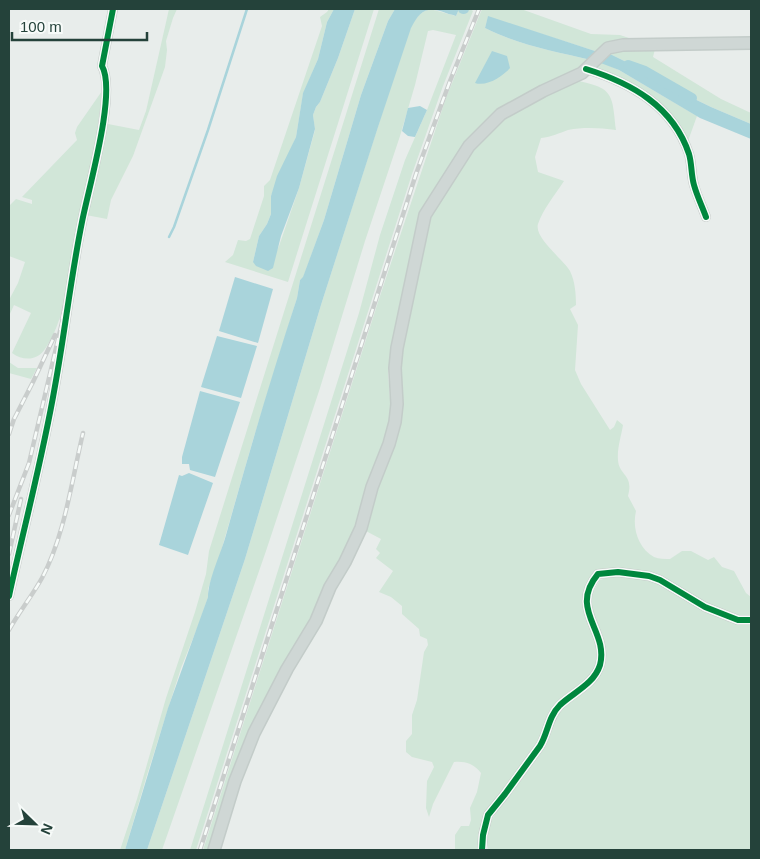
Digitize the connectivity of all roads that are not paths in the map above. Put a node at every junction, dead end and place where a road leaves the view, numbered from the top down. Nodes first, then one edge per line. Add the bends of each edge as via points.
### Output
1 (113, 9) edge
2 (751, 43) edge
3 (590, 65) junction
4 (706, 217) dead end
5 (9, 596) edge
6 (750, 620) edge
7 (214, 850) edge
8 (482, 850) edge

1 - 5 street via 102,66 106,82 102,129 82,222 55,386
2 - 3 main road via 623,45 608,48
3 - 4 street via 642,92 672,122 690,156 694,185
3 - 7 main road via 574,77 513,106 490,124 459,159 425,215 397,348 397,404 389,444 372,487 361,528 316,621 254,733
6 - 8 street via 738,620 705,607 649,576 618,572 598,574 588,590 587,606 600,645 597,672 553,714 540,746 488,815

